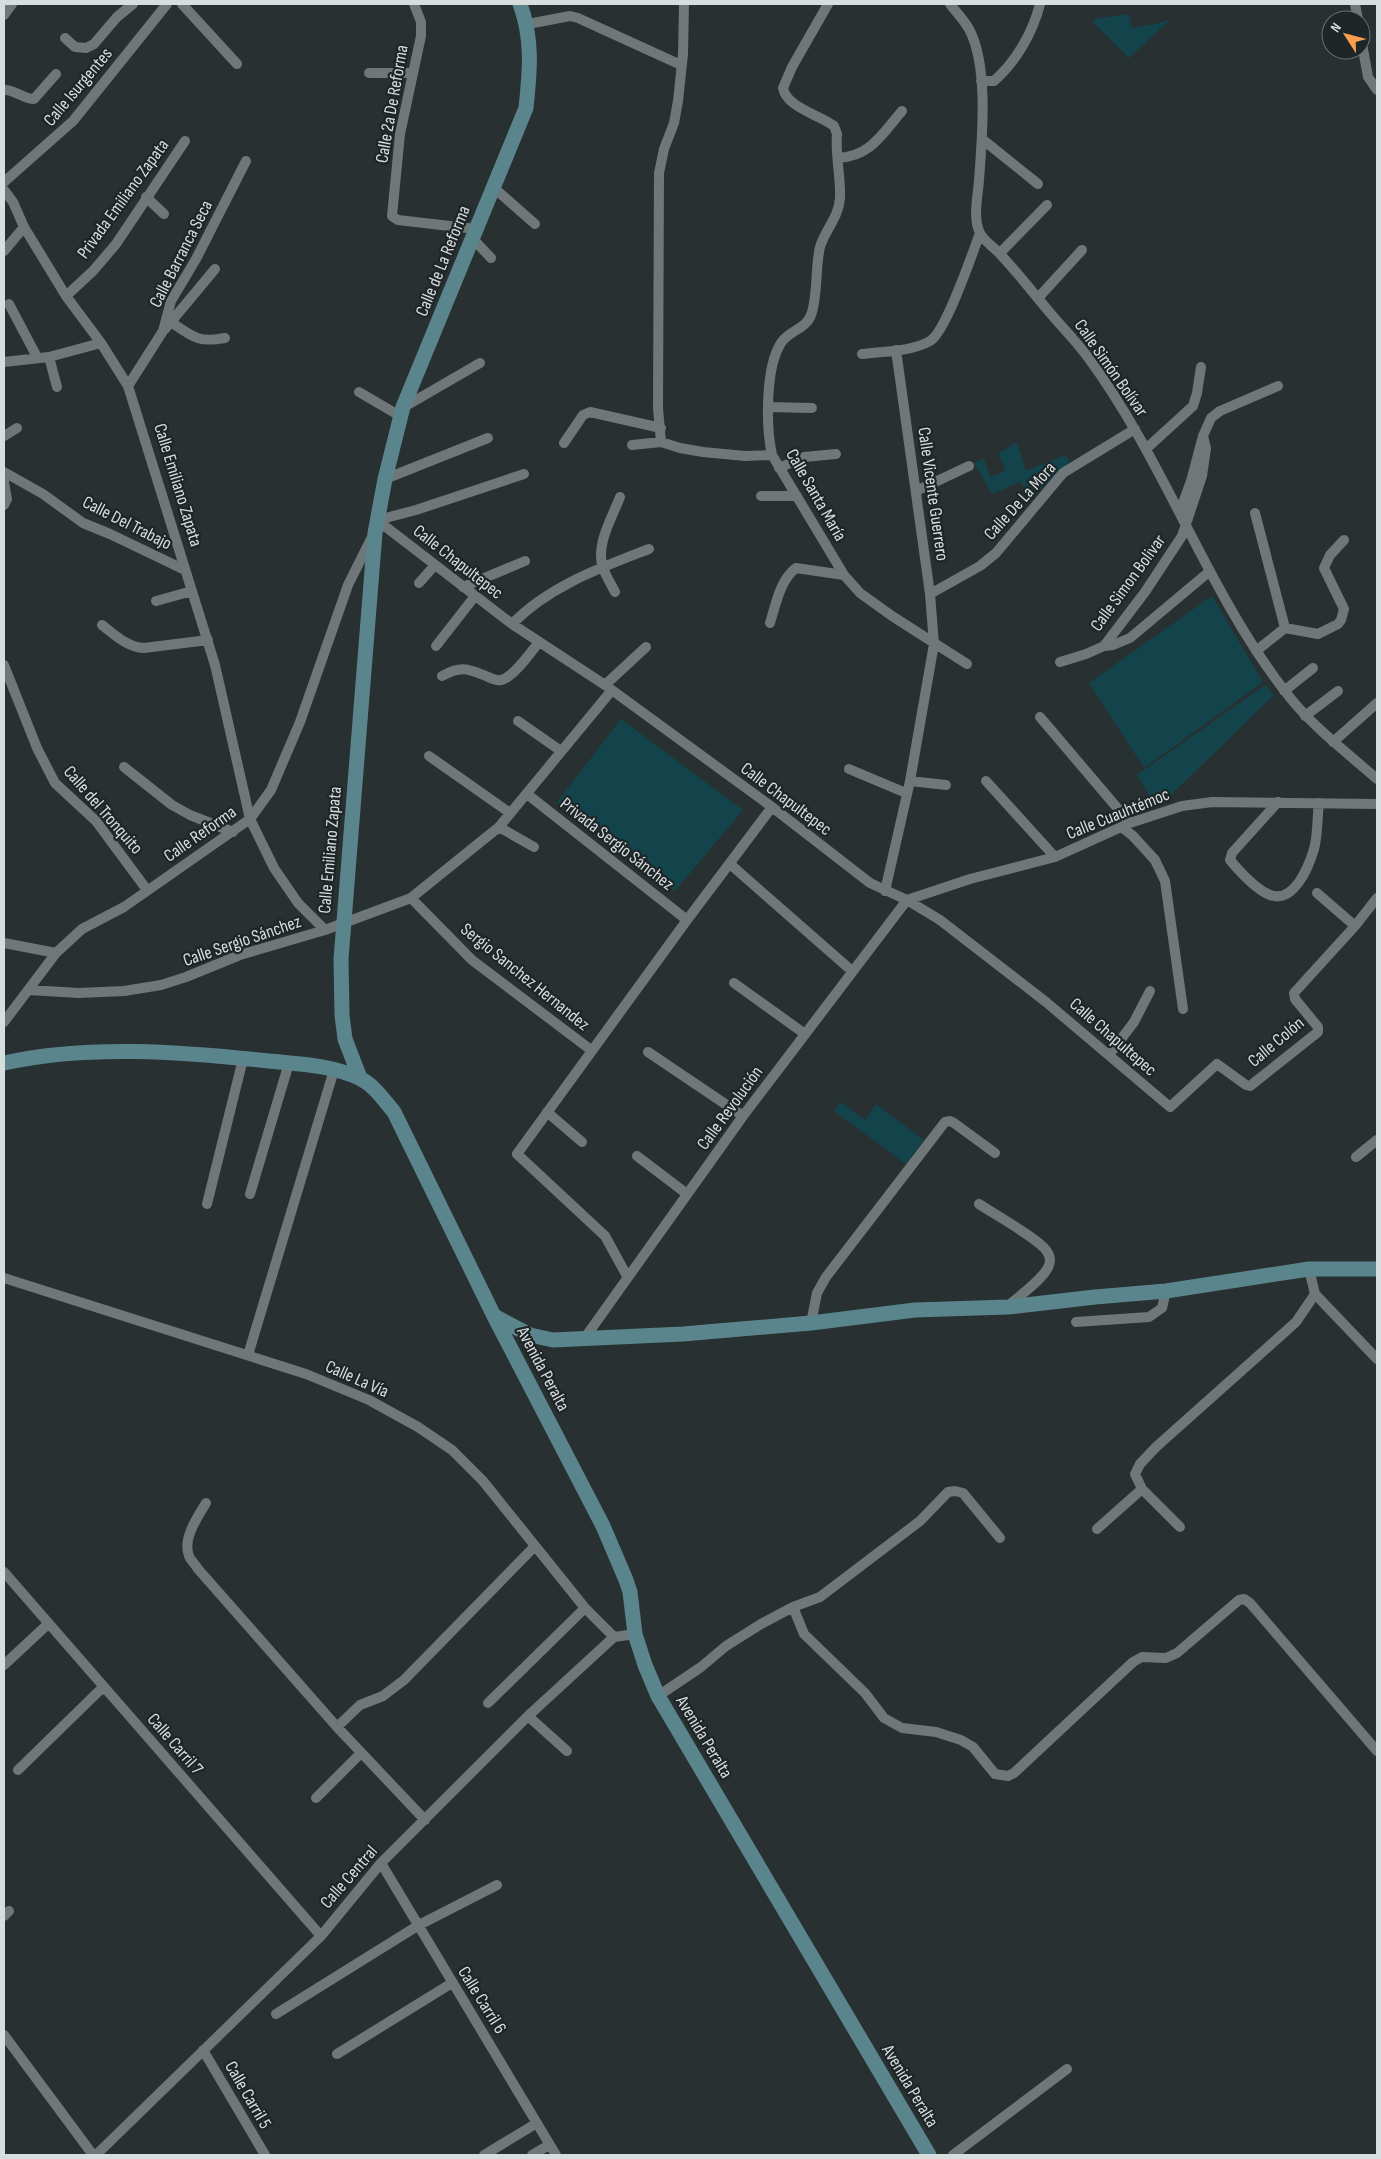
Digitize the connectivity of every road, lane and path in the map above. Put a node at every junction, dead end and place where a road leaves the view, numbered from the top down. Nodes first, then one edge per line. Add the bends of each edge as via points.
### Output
1 (12, 4) edge
2 (133, 4) edge
3 (167, 4) edge
4 (182, 4) edge
5 (414, 4) edge
6 (520, 4) edge
7 (684, 4) edge
8 (828, 4) edge
9 (950, 4) edge
10 (1040, 4) edge
11 (4, 15) edge
12 (528, 24) junction
13 (65, 38) dead end
14 (1365, 60) edge
15 (237, 64) dead end
16 (681, 65) junction
17 (413, 72) junction
18 (56, 74) dead end
19 (369, 74) dead end
20 (981, 81) junction
21 (4, 90) edge
22 (1377, 90) edge
23 (902, 111) dead end
24 (982, 139) junction
25 (185, 141) dead end
26 (838, 158) junction
27 (246, 161) dead end
28 (4, 182) edge
29 (1038, 184) dead end
30 (493, 187) junction
31 (4, 190) edge
32 (146, 198) junction
33 (1046, 205) dead end
34 (164, 214) dead end
35 (535, 224) dead end
36 (24, 227) junction
37 (980, 233) junction
38 (474, 234) junction
39 (1082, 250) dead end
40 (4, 251) edge
41 (1000, 254) junction
42 (491, 258) dead end
43 (215, 269) dead end
44 (66, 296) junction
45 (1038, 298) junction
46 (9, 304) dead end
47 (171, 322) junction
48 (163, 331) junction
49 (225, 338) dead end
50 (101, 343) junction
51 (896, 350) junction
52 (862, 354) dead end
53 (37, 357) junction
54 (49, 357) junction
55 (4, 362) edge
56 (480, 363) dead end
57 (1201, 367) dead end
58 (128, 386) junction
59 (1278, 386) dead end
60 (57, 387) dead end
61 (359, 392) dead end
62 (768, 407) junction
63 (812, 408) dead end
64 (401, 412) junction
65 (17, 428) dead end
66 (661, 428) junction
67 (1134, 429) junction
68 (4, 436) edge
69 (1203, 436) junction
70 (488, 438) dead end
71 (660, 442) junction
72 (564, 443) dead end
73 (632, 445) dead end
74 (1147, 448) junction
75 (836, 454) dead end
76 (772, 455) junction
77 (969, 466) dead end
78 (778, 468) junction
79 (4, 472) edge
80 (524, 474) dead end
81 (385, 479) junction
82 (4, 482) edge
83 (916, 491) junction
84 (761, 496) dead end
85 (797, 496) junction
86 (620, 497) dead end
87 (4, 505) edge
88 (1180, 510) junction
89 (1255, 513) dead end
90 (1187, 524) junction
91 (377, 526) junction
92 (1344, 540) dead end
93 (648, 549) dead end
94 (525, 561) dead end
95 (435, 565) junction
96 (603, 567) junction
97 (185, 570) junction
98 (1210, 571) junction
99 (844, 576) junction
100 (419, 583) dead end
101 (463, 587) junction
102 (192, 591) junction
103 (615, 592) dead end
104 (930, 594) junction
105 (475, 596) junction
106 (156, 601) dead end
107 (770, 623) dead end
108 (512, 624) junction
109 (102, 625) dead end
110 (1285, 628) junction
111 (208, 640) junction
112 (539, 642) junction
113 (934, 644) junction
114 (436, 646) dead end
115 (1104, 646) junction
116 (646, 647) dead end
117 (1256, 651) junction
118 (1060, 662) dead end
119 (967, 664) dead end
120 (4, 665) edge
121 (1313, 668) dead end
122 (442, 676) dead end
123 (608, 688) junction
124 (1284, 691) junction
125 (1338, 691) dead end
126 (1377, 703) edge
127 (1304, 716) junction
128 (1040, 717) dead end
129 (518, 721) dead end
130 (1333, 742) junction
131 (561, 751) junction
132 (429, 756) dead end
133 (124, 767) dead end
134 (849, 769) dead end
135 (1377, 779) edge
136 (910, 781) junction
137 (986, 781) dead end
138 (946, 785) dead end
139 (906, 793) junction
140 (528, 794) junction
141 (1278, 802) junction
142 (1318, 803) junction
143 (1377, 804) edge
144 (772, 807) junction
145 (510, 813) junction
146 (250, 819) junction
147 (1127, 825) junction
148 (498, 827) junction
149 (233, 832) junction
150 (534, 847) dead end
151 (1055, 857) junction
152 (730, 864) junction
153 (147, 890) junction
154 (885, 891) junction
155 (1317, 894) dead end
156 (411, 898) junction
157 (1377, 898) edge
158 (907, 900) junction
159 (687, 920) junction
160 (343, 922) junction
161 (1355, 926) junction
162 (324, 930) junction
163 (4, 943) edge
164 (56, 953) junction
165 (852, 971) junction
166 (734, 983) dead end
167 (29, 990) junction
168 (1150, 991) dead end
169 (1183, 1009) dead end
170 (4, 1022) edge
171 (805, 1034) junction
172 (591, 1050) junction
173 (648, 1052) dead end
174 (1109, 1054) junction
175 (243, 1059) junction
176 (4, 1063) edge
177 (290, 1063) junction
178 (334, 1070) junction
179 (360, 1078) junction
180 (1170, 1107) joint
181 (547, 1112) junction
182 (743, 1116) junction
183 (1377, 1140) edge
184 (582, 1142) dead end
185 (995, 1153) dead end
186 (637, 1156) dead end
187 (1356, 1157) dead end
188 (250, 1194) dead end
189 (687, 1194) junction
190 (207, 1204) dead end
191 (979, 1204) dead end
192 (1377, 1268) edge
193 (1309, 1269) junction
194 (627, 1276) junction
195 (4, 1278) edge
196 (1166, 1291) junction
197 (1315, 1294) junction
198 (1008, 1307) junction
199 (494, 1316) junction
200 (1076, 1322) dead end
201 (811, 1324) junction
202 (584, 1339) junction
203 (248, 1355) junction
204 (1377, 1359) edge
205 (1142, 1489) junction
206 (206, 1503) dead end
207 (1180, 1527) dead end
208 (1097, 1528) dead end
209 (1000, 1538) dead end
210 (534, 1547) junction
211 (4, 1572) edge
212 (793, 1607) junction
213 (584, 1608) junction
214 (48, 1624) junction
215 (635, 1634) junction
216 (614, 1638) junction
217 (4, 1665) edge
218 (105, 1688) junction
219 (658, 1696) junction
220 (488, 1703) dead end
221 (528, 1716) junction
222 (337, 1727) junction
223 (567, 1751) dead end
224 (1377, 1751) edge
225 (361, 1753) junction
226 (18, 1770) dead end
227 (316, 1798) dead end
228 (425, 1820) junction
229 (381, 1862) junction
230 (497, 1885) dead end
231 (419, 1926) junction
232 (321, 1936) junction
233 (452, 1983) junction
234 (276, 2014) dead end
235 (4, 2035) edge
236 (203, 2050) junction
237 (337, 2054) dead end
238 (1067, 2068) dead end
239 (537, 2123) junction
240 (549, 2145) junction
241 (94, 2155) edge
242 (264, 2155) edge
243 (484, 2155) edge
244 (532, 2155) edge
245 (556, 2155) edge
246 (929, 2155) edge
247 (954, 2155) edge

1 - 11 street
2 - 13 street via 94,44 86,48 75,47
3 - 28 street, Calle Isurgentes via 74,122
4 - 15 street
5 - 17 street, Calle 2a De Reforma via 422,28
6 - 12 street, Calle de La Reforma
7 - 16 street
8 - 26 street, Calle Santa María via 792,67 784,88 787,98 834,126
9 - 20 street via 969,29 977,50
10 - 20 street via 1030,34 1006,71 994,82
12 - 16 street via 570,16 578,18
12 - 30 street, Calle de La Reforma via 530,61 526,108
14 - 22 street via 1368,77
16 - 66 street via 674,123 659,173 658,408
17 - 19 street
17 - 38 street, Calle 2a De Reforma via 400,134 392,216 398,220
18 - 21 street via 34,99
20 - 24 street
23 - 26 street via 861,154
24 - 29 street
24 - 37 street via 977,202
25 - 32 street, Privada Emiliano Zapata
26 - 62 street, Calle Santa María via 840,198 835,218 821,246 812,313 804,324 781,342 771,374
27 - 48 street, Calle Barranca Seca via 171,301
30 - 35 street
30 - 38 street, Calle de La Reforma
31 - 36 street, Calle Emiliano Zapata
32 - 34 street
32 - 44 street, Privada Emiliano Zapata via 116,244
33 - 41 street
36 - 40 street
36 - 44 street, Calle Emiliano Zapata
37 - 41 street, Calle Simón Bolívar
37 - 51 street via 935,337 922,344
38 - 42 street
38 - 64 street, Calle de La Reforma
39 - 45 street
41 - 45 street, Calle Simón Bolívar
43 - 47 street
44 - 50 street, Calle Emiliano Zapata
45 - 67 street, Calle Simón Bolívar via 1087,356
46 - 53 street
47 - 48 street
47 - 49 street via 200,339
48 - 58 street, Calle Barranca Seca
50 - 54 street
50 - 58 street, Calle Emiliano Zapata
51 - 52 street
51 - 83 street, Calle Vicente Guerrero
53 - 54 street
53 - 55 street
54 - 60 street
56 - 64 street
57 - 74 street via 1193,406
58 - 97 street, Calle Emiliano Zapata
59 - 69 street via 1220,411 1212,418
61 - 64 street
62 - 63 street
62 - 76 street, Calle Santa María
64 - 81 street, Calle de La Reforma
65 - 68 street
66 - 71 street
66 - 72 street via 590,412 583,415
67 - 74 street, Calle Simón Bolívar
67 - 104 street, Calle De La Mora via 1063,473 996,553 980,566
69 - 88 street via 1192,480
69 - 90 street via 1205,463
70 - 81 street
71 - 73 street
71 - 76 street via 703,452
74 - 88 street, Calle Simón Bolívar
75 - 78 street via 804,457
76 - 78 street, Calle Santa María
77 - 83 street
78 - 85 street, Calle Santa María
79 - 97 street, Calle Del Trabajo via 43,494 83,523
80 - 91 street
81 - 91 street, Calle de La Reforma
82 - 87 street
83 - 104 street, Calle Vicente Guerrero
84 - 85 street
85 - 99 street, Calle Santa María
86 - 96 street via 603,541
88 - 90 street, Calle Simón Bolívar
89 - 110 street
90 - 98 street, Calle Simón Bolívar
90 - 115 street, Calle Simon Bolivar via 1174,549
91 - 95 street, Calle Chapultepec via 386,527
91 - 146 street, Calle Reforma via 348,585 300,722 271,790
91 - 160 street, Calle Emiliano Zapata
92 - 110 street via 1330,555 1324,568 1344,609 1344,616 1338,624 1318,634
93 - 96 street
94 - 101 street
95 - 100 street
95 - 101 street, Calle Chapultepec
96 - 103 street
96 - 108 street via 551,592
97 - 102 street, Calle Emiliano Zapata
98 - 115 street via 1130,638
98 - 117 street, Calle Simón Bolívar
99 - 107 street via 796,568 783,584
99 - 113 street, Calle Santa María via 860,593
101 - 105 street, Calle Chapultepec
102 - 106 street
102 - 111 street, Calle Emiliano Zapata
104 - 113 street, Calle Vicente Guerrero
105 - 108 street, Calle Chapultepec
105 - 114 street
108 - 112 street, Calle Chapultepec
109 - 111 street via 135,647
110 - 117 street
111 - 146 street, Calle Emiliano Zapata
112 - 122 street via 513,673 501,680 464,668
112 - 123 street, Calle Chapultepec
113 - 119 street, Calle Santa María
113 - 136 street
115 - 118 street, Calle Simon Bolivar
116 - 123 street, Calle Sergio Sánchez
117 - 124 street, Calle Simón Bolívar
120 - 153 street, Calle del Tronquito via 37,748 55,783 96,820
121 - 124 street
123 - 131 street, Calle Sergio Sánchez
123 - 144 street, Calle Chapultepec
124 - 127 street, Calle Simón Bolívar
125 - 127 street
126 - 130 street
127 - 130 street, Calle Simón Bolívar
128 - 147 street
129 - 131 street
130 - 135 street, Calle Simón Bolívar
131 - 140 street, Calle Sergio Sánchez
132 - 145 street
133 - 149 street via 172,805
134 - 139 street
136 - 138 street
136 - 139 street
137 - 151 street
139 - 154 street
140 - 145 street, Calle Sergio Sánchez
140 - 159 street, Privada Sergio Sánchez
141 - 142 street, Calle Cuauhtémoc
141 - 142 street via 1232,853 1230,860 1250,880 1274,896 1291,891 1308,868 1314,848
141 - 147 street, Calle Cuauhtémoc via 1212,802 1182,806
142 - 143 street, Calle Cuauhtémoc
144 - 152 street, Sergio Sanchez Hernandez
144 - 154 street, Calle Chapultepec via 870,883
145 - 148 street, Calle Sergio Sánchez
146 - 149 street, Calle Reforma
146 - 162 street, Calle Emiliano Zapata via 274,868 298,903
147 - 151 street, Calle Cuauhtémoc
147 - 169 street via 1155,860 1165,881
148 - 150 street
148 - 156 street, Calle Sergio Sánchez
149 - 153 street, Calle Reforma
151 - 158 street, Calle Cuauhtémoc via 970,879
152 - 159 street, Sergio Sanchez Hernandez
152 - 165 street
153 - 164 street, Calle Reforma via 124,907 82,928
154 - 158 street, Calle Chapultepec
155 - 161 street
156 - 160 street, Calle Sergio Sánchez
156 - 172 street, Sergio Sanchez Hernandez via 472,960
157 - 161 street, Calle Colón
158 - 165 street, Calle Revolución
158 - 174 street, Calle Chapultepec via 940,920
159 - 172 street, Sergio Sanchez Hernandez
160 - 162 street, Calle Sergio Sánchez
160 - 179 street, Calle Emiliano Zapata via 342,1015 345,1039
161 - 180 street, Calle Colón via 1294,993 1295,999 1318,1027 1318,1032 1249,1086 1217,1064
162 - 167 street, Calle Sergio Sánchez via 240,954 161,984 124,991
163 - 164 street
164 - 167 street, Calle Reforma
165 - 171 street, Calle Revolución
166 - 171 street
167 - 170 street, Calle Reforma
168 - 174 street via 1134,1022
171 - 182 street, Calle Revolución
172 - 181 street
173 - 182 street
174 - 180 street, Calle Chapultepec
175 - 176 street via 92,1053
175 - 177 street
175 - 190 street
177 - 178 street
177 - 188 street
178 - 179 street
178 - 203 street
179 - 199 street, Avenida Peralta via 394,1112
181 - 184 street
181 - 194 street via 517,1156 605,1236
182 - 189 street, Calle Revolución
183 - 187 street
185 - 201 street via 950,1120 946,1122 826,1277 818,1293
186 - 189 street
189 - 194 street, Calle Revolución
191 - 198 street via 1036,1242 1049,1257 1050,1264 1045,1272
192 - 193 street
193 - 196 street
193 - 197 street
194 - 202 street, Calle Revolución
195 - 203 street, Calle La Vía
196 - 198 street
196 - 200 street via 1162,1308 1149,1317
197 - 204 street
197 - 205 street via 1296,1322 1156,1446 1140,1464 1135,1474
198 - 201 street via 915,1310
199 - 202 street via 535,1337
199 - 215 street, Avenida Peralta via 604,1526 626,1580
201 - 202 street
203 - 210 street, Calle La Vía via 369,1400 425,1431 452,1450 483,1481
205 - 207 street
205 - 208 street
206 - 222 street via 190,1530 189,1556
209 - 212 street via 963,1493 948,1492 920,1521 820,1597
210 - 213 street, Calle La Vía
210 - 222 street via 404,1680 383,1696 360,1705
211 - 214 street, Calle Carril 7
212 - 219 street via 726,1646 702,1667
212 - 224 street via 804,1634 865,1693 884,1718 902,1728 936,1732 961,1740 972,1747 992,1771 1008,1776 1133,1662 1142,1657 1166,1658 1177,1653 1244,1598
213 - 216 street, Calle La Vía
213 - 220 street
214 - 217 street
214 - 218 street, Calle Carril 7
215 - 216 street
215 - 219 street, Avenida Peralta
216 - 221 street, Calle Central
218 - 226 street
218 - 232 street, Calle Carril 7
219 - 246 street, Avenida Peralta
221 - 223 street
221 - 228 street, Calle Central
222 - 225 street
225 - 227 street
225 - 228 street
228 - 229 street, Calle Central
229 - 231 street, Calle Carril 6
229 - 232 street, Calle Central
230 - 231 street
231 - 233 street, Calle Carril 6
231 - 234 street
232 - 236 street, Calle Central
233 - 237 street
233 - 239 street, Calle Carril 6
235 - 241 street
236 - 241 street, Calle Central
236 - 242 street, Calle Carril 5
238 - 247 street
239 - 240 street, Calle Carril 6
239 - 243 street
240 - 244 street
240 - 245 street, Calle Carril 6

